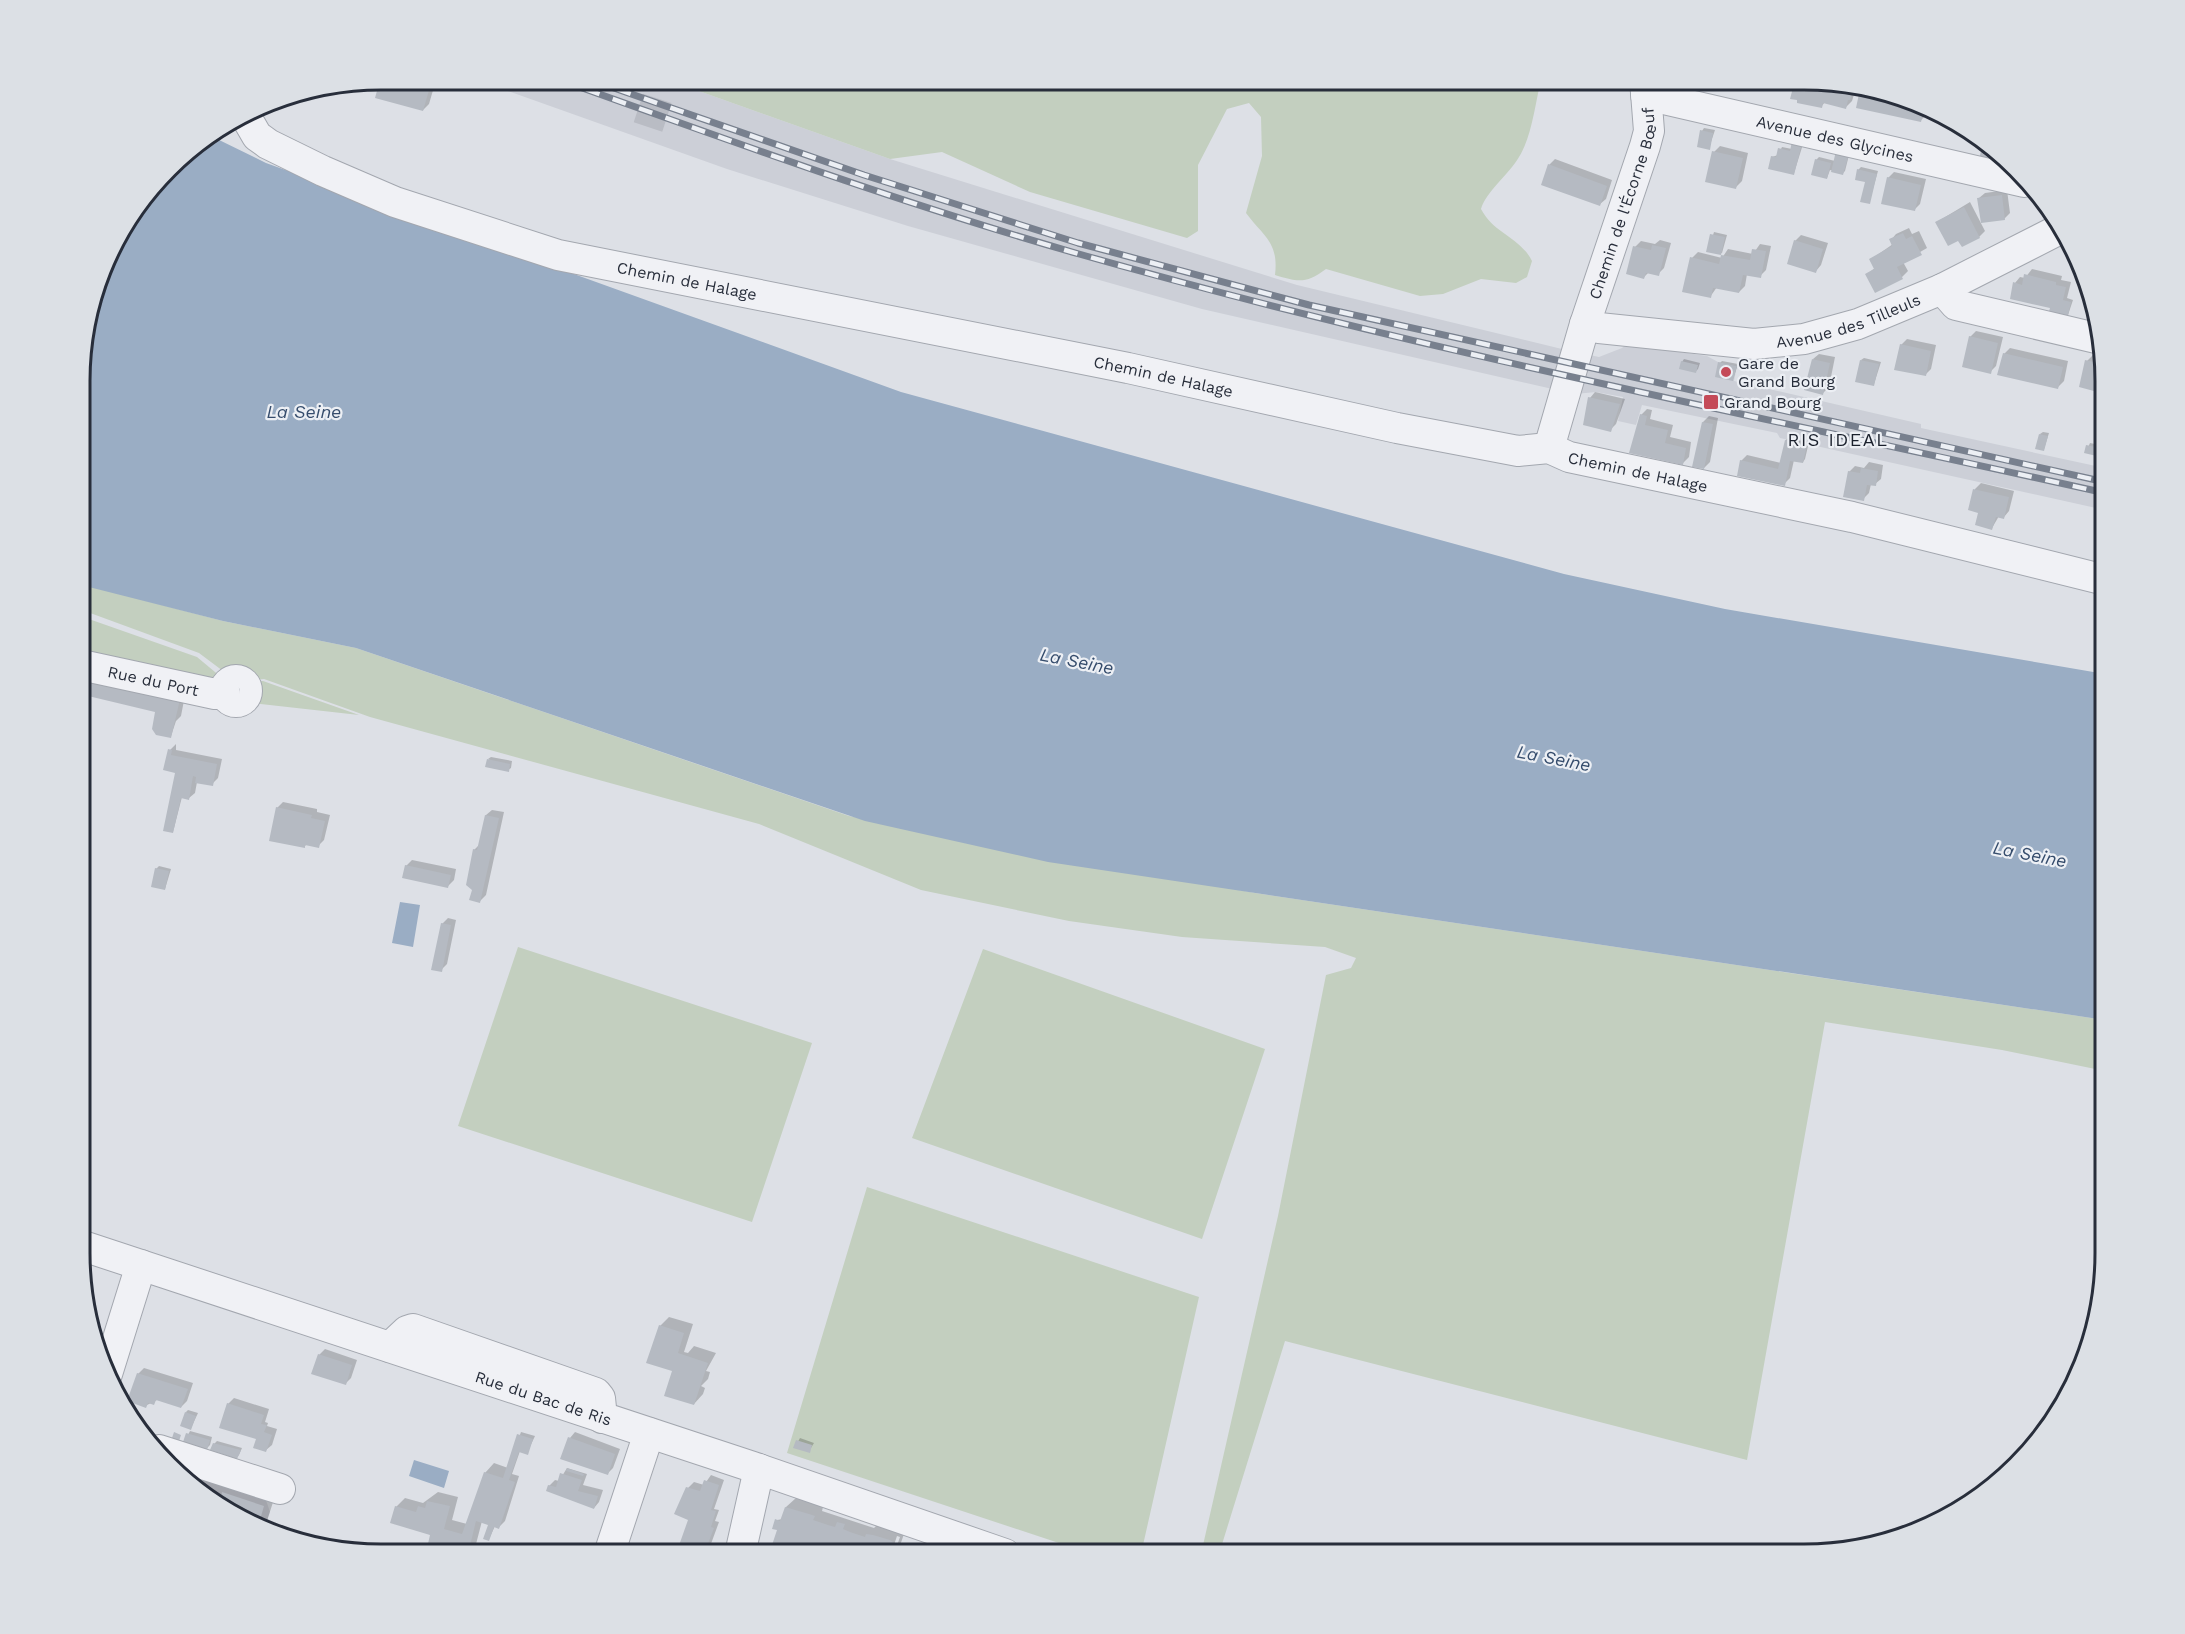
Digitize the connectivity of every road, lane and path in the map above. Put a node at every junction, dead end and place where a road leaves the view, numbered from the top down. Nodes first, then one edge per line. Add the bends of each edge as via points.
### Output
1 (1646, 90) edge
2 (1654, 90) edge
3 (249, 122) edge
4 (2014, 180) edge
5 (2054, 231) edge
6 (1942, 289) junction
7 (1585, 324) junction
8 (2092, 337) edge
9 (1549, 448) junction
10 (2095, 578) edge
11 (90, 667) edge
12 (225, 693) dead end
13 (90, 1248) edge
14 (141, 1265) junction
15 (111, 1361) edge
16 (649, 1433) junction
17 (170, 1454) edge
18 (759, 1469) junction
19 (280, 1489) dead end
20 (612, 1544) edge
21 (742, 1544) edge
22 (976, 1544) edge

1 - 7 street, Chemin de l'Écorne Bœuf via 1649,131 1645,147
2 - 4 street, Avenue des Glycines
3 - 9 street, Chemin de Halage via 257,136 268,144 323,171 395,202 558,255 1128,368 1397,428 1518,451
5 - 6 street, Avenue des Tilleuls
6 - 7 street, Avenue des Tilleuls via 1858,324 1794,340 1754,344
6 - 8 street via 1956,305
7 - 9 street, Chemin de l'Écorne Bœuf
9 - 10 street, Chemin de Halage via 1569,457 1852,517
11 - 12 street, Rue du Port
13 - 14 street, Rue du Bac de Ris
14 - 15 street
14 - 16 street, Rue du Bac de Ris
16 - 18 street, Rue du Bac de Ris
16 - 20 street
17 - 19 street
18 - 21 street
18 - 22 street, Rue du Bac de Ris

